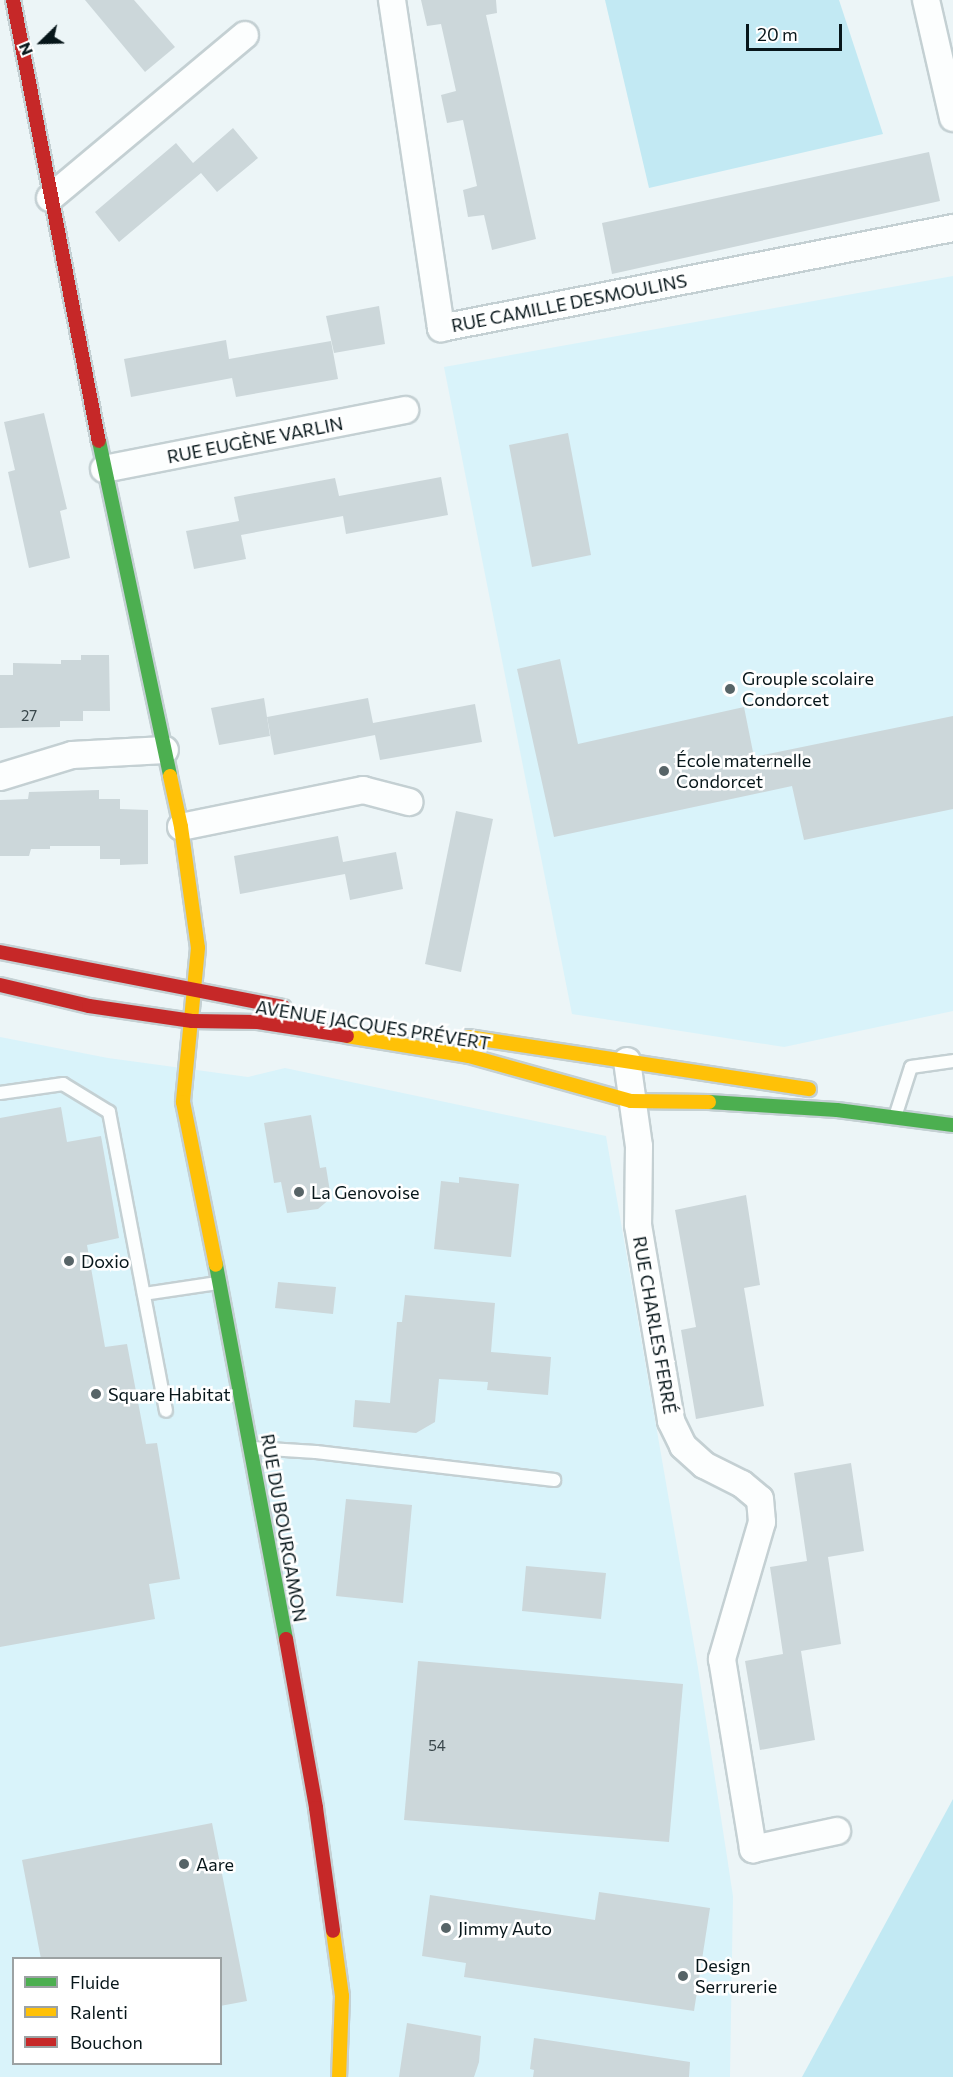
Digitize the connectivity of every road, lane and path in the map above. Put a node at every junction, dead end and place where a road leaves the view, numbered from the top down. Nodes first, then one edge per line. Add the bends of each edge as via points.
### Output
1 (12, 0) edge
2 (392, 0) edge
3 (926, 0) edge
4 (245, 35) dead end
5 (953, 118) edge
6 (50, 198) junction
7 (953, 228) edge
8 (405, 410) dead end
9 (104, 469) junction
10 (165, 750) junction
11 (0, 777) edge
12 (409, 802) dead end
13 (181, 827) junction
14 (0, 952) edge
15 (0, 985) edge
16 (194, 988) junction
17 (297, 1009) dead end
18 (192, 1021) junction
19 (449, 1034) dead end
20 (953, 1060) edge
21 (627, 1061) junction
22 (819, 1090) dead end
23 (0, 1093) edge
24 (631, 1101) junction
25 (762, 1105) junction
26 (895, 1118) junction
27 (953, 1125) edge
28 (919, 1134) dead end
29 (220, 1283) junction
30 (144, 1294) junction
31 (166, 1410) dead end
32 (252, 1448) junction
33 (554, 1480) dead end
34 (837, 1831) dead end
35 (339, 2077) edge

1 - 6 street
2 - 7 street, RUE CAMILLE DESMOULINS via 441,328
3 - 5 street
4 - 6 street
6 - 9 street
8 - 9 street, RUE EUGÈNE VARLIN
9 - 10 street
10 - 11 street via 72,756
10 - 13 street
12 - 13 street via 363,790
13 - 16 street via 198,948
14 - 16 street, AVENUE JACQUES PRÉVERT
15 - 18 street, AVENUE JACQUES PRÉVERT via 89,1006
16 - 17 street, AVENUE JACQUES PRÉVERT
16 - 18 street, RUE DU BOURGAMON
18 - 24 street, AVENUE JACQUES PRÉVERT via 258,1022 468,1056
18 - 29 street, RUE DU BOURGAMON via 183,1102
19 - 21 street, AVENUE JACQUES PRÉVERT
20 - 26 lane via 911,1067
21 - 22 street, AVENUE JACQUES PRÉVERT
21 - 24 street, RUE CHARLES FERRÉ
23 - 30 lane via 63,1084 109,1112
24 - 25 street, AVENUE JACQUES PRÉVERT
24 - 34 street, RUE CHARLES FERRÉ via 639,1146 638,1226 671,1421 683,1446 704,1465 742,1484 760,1499 762,1522 722,1659 753,1849
25 - 26 street, AVENUE JACQUES PRÉVERT
25 - 28 lane
26 - 27 street, AVENUE JACQUES PRÉVERT
29 - 30 lane
29 - 32 street, RUE DU BOURGAMON
30 - 31 lane
32 - 33 lane
32 - 35 street, RUE DU BOURGAMON via 324,1867 342,1996

